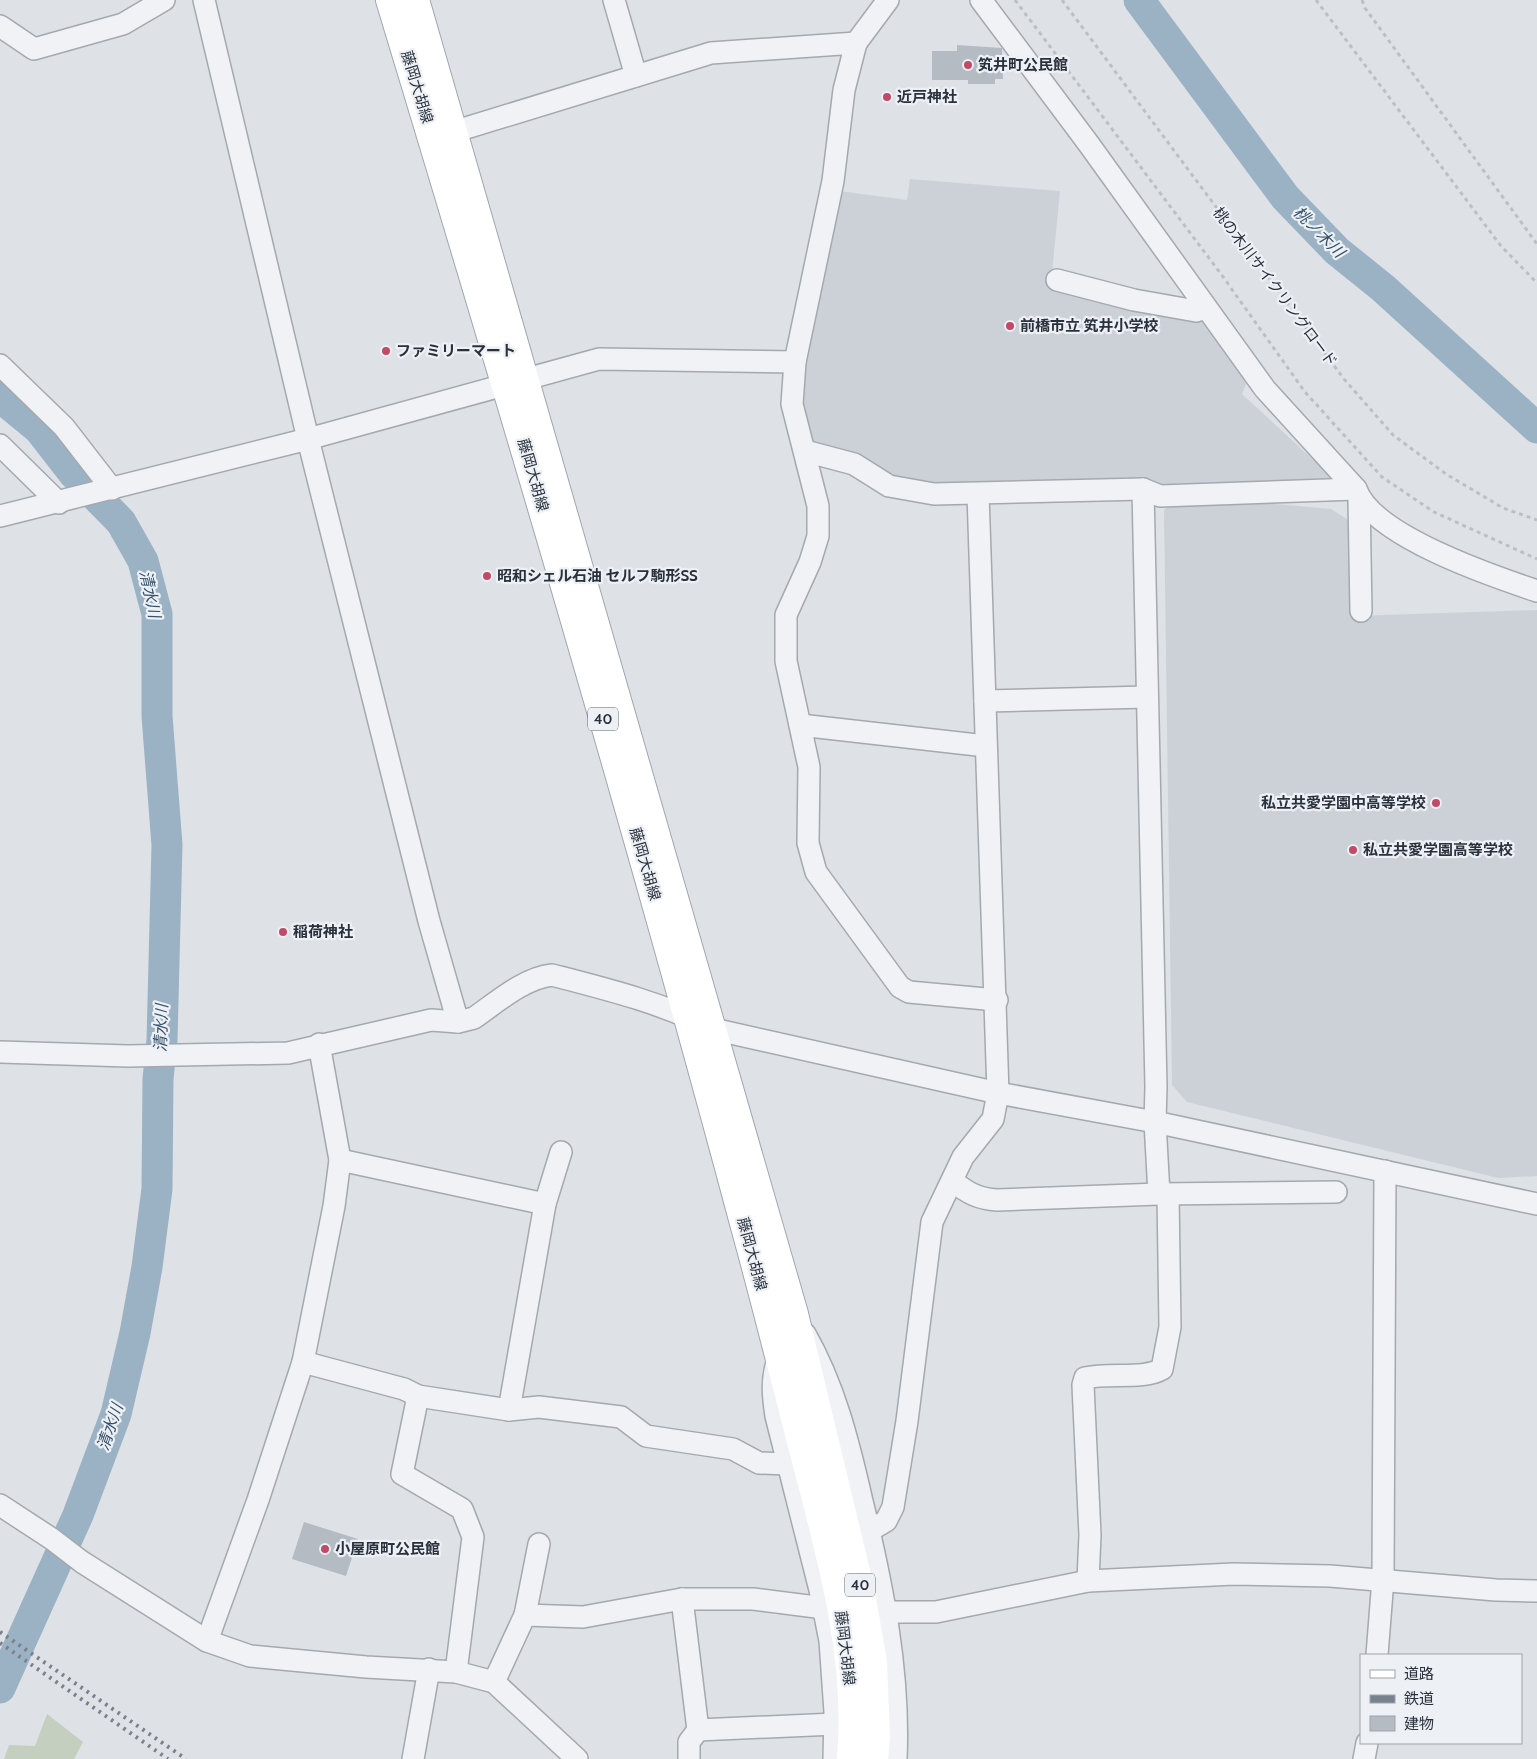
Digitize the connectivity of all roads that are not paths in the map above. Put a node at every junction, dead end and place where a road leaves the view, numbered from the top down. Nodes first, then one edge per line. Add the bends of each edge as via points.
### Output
1 (164, 0) edge
2 (204, 0) edge
3 (390, 0) edge
4 (415, 0) edge
5 (614, 0) edge
6 (888, 0) edge
7 (981, 0) edge
8 (0, 26) edge
9 (856, 42) junction
10 (636, 76) junction
11 (453, 132) junction
12 (1057, 280) dead end
13 (1205, 308) junction
14 (795, 362) junction
15 (0, 365) edge
16 (516, 383) junction
17 (308, 438) junction
18 (0, 446) edge
19 (805, 451) junction
20 (112, 489) junction
21 (1143, 489) junction
22 (978, 494) junction
23 (1357, 495) junction
24 (58, 503) junction
25 (0, 516) edge
26 (1537, 591) edge
27 (1361, 612) dead end
28 (1147, 697) junction
29 (985, 701) junction
30 (800, 725) junction
31 (986, 746) junction
32 (997, 1000) junction
33 (689, 1016) junction
34 (458, 1022) junction
35 (713, 1029) junction
36 (319, 1044) junction
37 (0, 1052) edge
38 (998, 1093) junction
39 (1155, 1122) junction
40 (561, 1152) dead end
41 (340, 1160) junction
42 (1385, 1171) junction
43 (953, 1181) junction
44 (1336, 1192) dead end
45 (1164, 1194) junction
46 (545, 1204) junction
47 (1537, 1204) edge
48 (794, 1314) junction
49 (779, 1357) junction
50 (304, 1362) junction
51 (418, 1396) junction
52 (509, 1410) junction
53 (787, 1459) junction
54 (0, 1505) edge
55 (870, 1531) junction
56 (539, 1544) dead end
57 (1383, 1579) junction
58 (1088, 1581) junction
59 (1537, 1591) edge
60 (682, 1599) junction
61 (824, 1608) junction
62 (885, 1612) junction
63 (525, 1615) junction
64 (207, 1640) junction
65 (1378, 1654) edge
66 (429, 1669) junction
67 (456, 1672) junction
68 (494, 1682) junction
69 (698, 1730) junction
70 (858, 1743) edge
71 (1367, 1744) edge
72 (413, 1759) edge
73 (577, 1759) edge
74 (689, 1759) edge
75 (834, 1759) edge
76 (896, 1759) edge
77 (1364, 1759) edge

1 - 8 street via 123,24 34,50
2 - 17 street
3 - 16 main road, 藤岡大胡線 / 40
4 - 11 main road, 藤岡大胡線 / 40
5 - 10 street
6 - 9 street
7 - 13 street
9 - 10 street via 711,53
9 - 14 street via 844,90 833,181
10 - 11 street
11 - 16 main road, 藤岡大胡線 / 40
12 - 13 street via 1134,300 1196,311
13 - 23 street via 1278,405
14 - 16 street via 599,359
14 - 19 street via 792,404
15 - 20 street via 64,428
16 - 17 street
16 - 33 main road, 藤岡大胡線 / 40
16 - 35 main road, 藤岡大胡線 / 40
17 - 20 street
17 - 34 street via 429,921
18 - 24 street
19 - 22 street via 854,464 889,486 934,494
19 - 30 street via 818,506 818,536 786,615 786,661
20 - 24 street
21 - 22 street
21 - 23 street via 1160,496
21 - 28 street
22 - 29 street
23 - 26 street via 1386,523 1431,550
23 - 27 street
24 - 25 street
28 - 29 street
28 - 39 street
29 - 31 street
30 - 31 street
30 - 32 street via 809,767 808,843 816,872 904,990
31 - 32 street
32 - 38 street
33 - 34 street via 552,976 519,988 474,1018
33 - 35 street
33 - 49 main road, 藤岡大胡線 / 40
34 - 36 street via 431,1020
35 - 38 street
35 - 48 main road, 藤岡大胡線 / 40
36 - 37 street via 288,1053 128,1056
36 - 41 street
38 - 39 street
38 - 43 street via 993,1119 963,1157
39 - 42 street
39 - 45 street
40 - 46 street
41 - 46 street
41 - 50 street
42 - 47 street
42 - 57 street
43 - 45 street via 984,1200
43 - 55 street via 932,1222 894,1507 886,1521
44 - 45 street
45 - 58 street via 1170,1328 1162,1368 1154,1374 1101,1374 1085,1378 1083,1385 1090,1535
46 - 52 street
48 - 55 street via 818,1357 837,1402
48 - 70 main road, 藤岡大胡線 / 40 via 860,1588 873,1662
49 - 53 street via 773,1373 772,1394
49 - 70 main road, 藤岡大胡線 / 40 via 837,1589 850,1663
50 - 51 street via 404,1389
50 - 64 street
51 - 52 street
51 - 67 street via 402,1474 462,1510 473,1537
52 - 53 street via 539,1407 621,1418 646,1436 733,1449 759,1463
53 - 61 street
54 - 64 street via 82,1562
55 - 62 street
56 - 63 street
57 - 58 street via 1234,1574
57 - 59 street
57 - 65 street
58 - 62 street via 936,1612
60 - 61 street via 753,1599
60 - 63 street via 583,1617
60 - 69 street
61 - 70 street
62 - 76 street via 897,1702
63 - 68 street
64 - 66 street via 250,1656 366,1667
66 - 67 street
66 - 72 street
67 - 68 street
68 - 73 street
69 - 70 street
69 - 74 street via 689,1742
70 - 75 street
71 - 77 street

